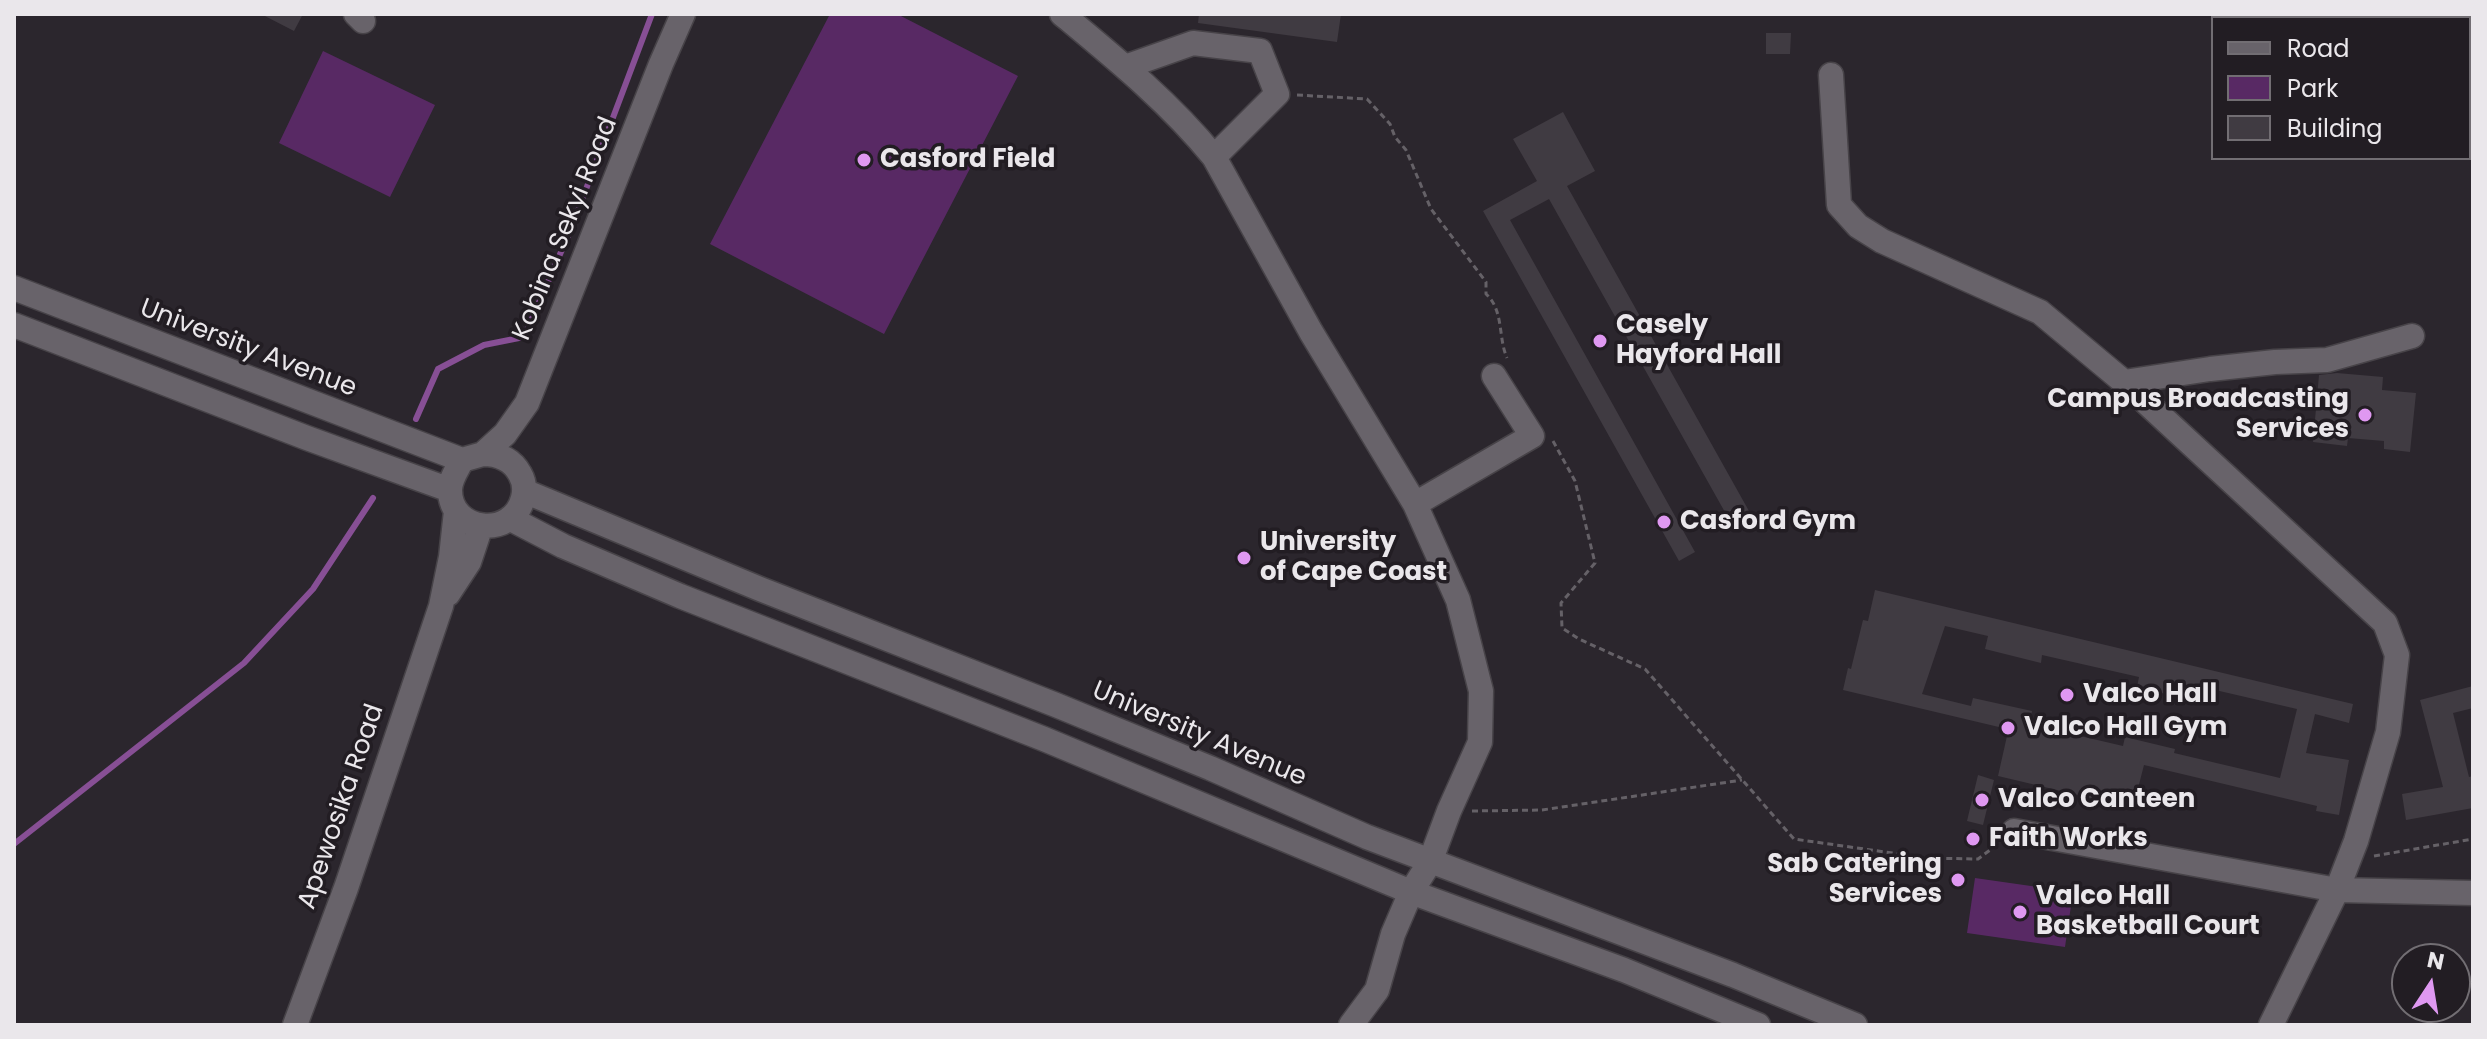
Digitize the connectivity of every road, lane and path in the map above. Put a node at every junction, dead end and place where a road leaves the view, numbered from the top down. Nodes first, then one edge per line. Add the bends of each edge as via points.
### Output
1 (683, 14) edge
2 (1062, 14) edge
3 (1125, 67) junction
4 (1831, 75) dead end
5 (1277, 94) junction
6 (1214, 157) junction
7 (14, 288) edge
8 (14, 325) edge
9 (2412, 336) dead end
10 (1503, 370) joint
11 (2124, 382) junction
12 (527, 403) junction
13 (1548, 430) dead end
14 (472, 457) junction
15 (512, 463) junction
16 (524, 491) junction
17 (453, 500) junction
18 (1415, 504) junction
19 (511, 519) junction
20 (481, 526) junction
21 (441, 606) junction
22 (1742, 780) junction
23 (1449, 811) junction
24 (2014, 831) joint
25 (2473, 839) edge
26 (2349, 860) junction
27 (1430, 862) junction
28 (2337, 890) junction
29 (1411, 892) junction
30 (2473, 893) edge
31 (295, 1025) edge
32 (1351, 1025) edge
33 (1758, 1025) edge
34 (1855, 1025) edge
35 (2271, 1025) edge

1 - 12 street, Kobina Sekyi Road
2 - 3 street
3 - 5 street via 1193,43 1260,51
3 - 6 street
4 - 11 street via 1839,205 1858,226 2040,312
5 - 6 street
5 - 10 path via 1367,99 1390,124 1431,209 1486,282 1486,294 1502,325
6 - 18 street
7 - 14 street, University Avenue
8 - 17 street via 335,448
9 - 11 street via 2327,360
10 - 18 street via 1532,436
11 - 26 street via 2385,623 2397,655 2388,732
12 - 14 street, Kobina Sekyi Road via 505,434
12 - 15 street
13 - 22 path via 1575,481 1595,563 1561,603 1562,628 1645,669
14 - 15 street via 493,454
14 - 17 street via 452,479
15 - 16 street
16 - 19 street
16 - 27 street, University Avenue
17 - 20 street via 471,523
17 - 21 street via 451,557
18 - 23 street via 1458,600 1481,691 1480,742
19 - 20 street
19 - 29 street via 680,596 1030,733
20 - 21 street via 469,562
21 - 31 street, Apewosika Road
22 - 23 path via 1542,810
22 - 24 path via 1794,839 1927,858 1978,859
23 - 27 street
24 - 28 street
25 - 26 path
26 - 28 street
27 - 29 street
27 - 34 street, University Avenue
28 - 30 street
28 - 35 street
29 - 32 street via 1377,990
29 - 33 street

